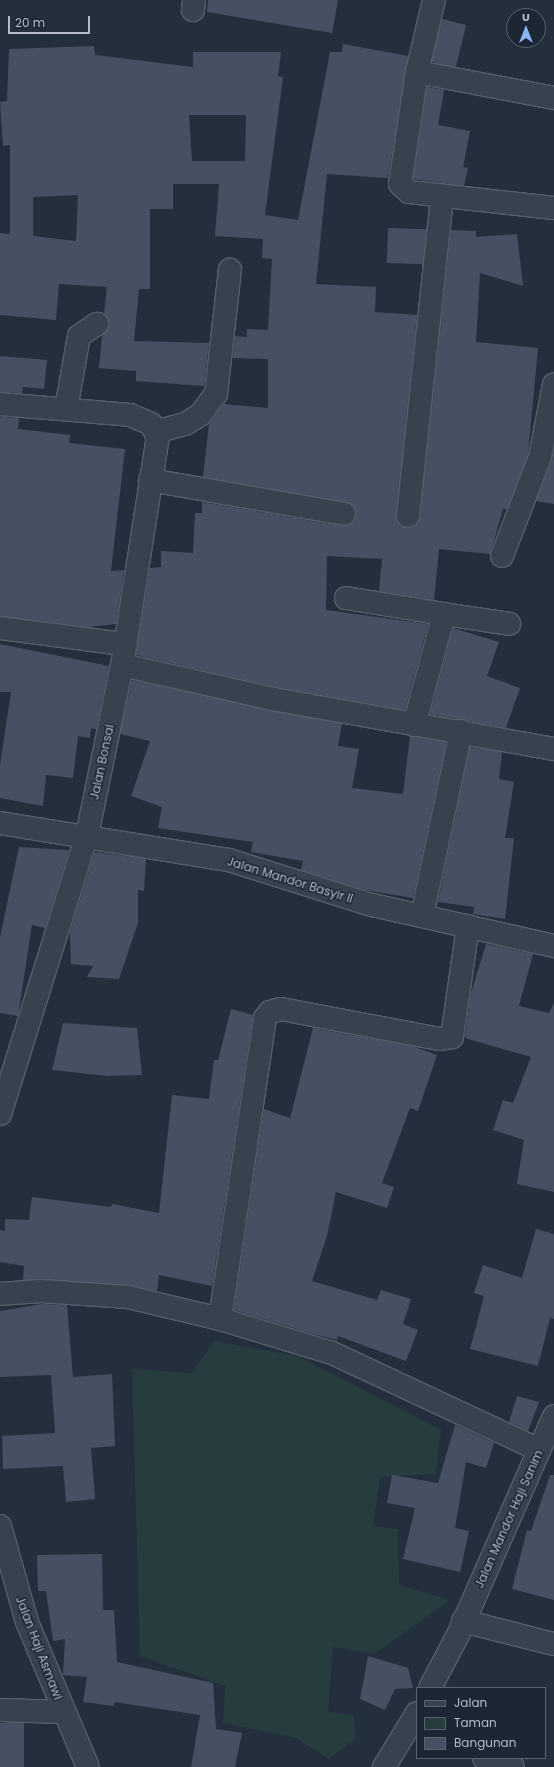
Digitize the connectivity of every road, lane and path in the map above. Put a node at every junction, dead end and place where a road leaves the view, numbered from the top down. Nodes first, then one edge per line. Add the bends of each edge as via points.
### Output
1 (434, 0) edge
2 (417, 72) junction
3 (554, 98) edge
4 (442, 196) junction
5 (554, 208) edge
6 (230, 270) dead end
7 (97, 324) dead end
8 (554, 384) edge
9 (0, 404) edge
10 (66, 409) junction
11 (155, 432) junction
12 (150, 480) junction
13 (344, 514) dead end
14 (408, 516) dead end
15 (502, 556) dead end
16 (346, 598) dead end
17 (444, 614) junction
18 (509, 624) dead end
19 (0, 628) edge
20 (124, 644) junction
21 (122, 665) junction
22 (414, 725) junction
23 (461, 731) junction
24 (554, 749) edge
25 (0, 824) edge
26 (87, 835) junction
27 (422, 916) junction
28 (468, 926) junction
29 (554, 946) edge
30 (0, 1114) edge
31 (0, 1294) edge
32 (220, 1319) junction
33 (554, 1416) edge
34 (539, 1450) junction
35 (0, 1526) edge
36 (463, 1621) junction
37 (554, 1644) edge
38 (430, 1687) edge
39 (0, 1710) edge
40 (64, 1712) junction
41 (416, 1718) edge
42 (412, 1736) edge
43 (487, 1759) edge
44 (88, 1767) edge
45 (384, 1767) edge
46 (514, 1767) edge

1 - 2 street
2 - 3 street
2 - 4 street via 400,184 409,192
4 - 5 street
4 - 14 street
6 - 11 street via 216,394 200,415 185,424
7 - 10 street via 79,336
8 - 15 street via 540,457
9 - 10 street
10 - 11 street via 130,415 151,424
11 - 12 street, Jalan Bonsai via 158,436
12 - 13 street
12 - 20 street, Jalan Bonsai
16 - 17 street
17 - 18 street
17 - 22 street
19 - 20 street
20 - 21 street, Jalan Bonsai
21 - 22 street via 273,700
21 - 26 street, Jalan Bonsai
22 - 23 street
23 - 24 street
23 - 27 street
25 - 26 street, Jalan Mandor Basyir II
26 - 27 street, Jalan Mandor Basyir II via 229,860 372,905
26 - 30 street, Jalan Bonsai
27 - 28 street, Jalan Mandor Basyir II
28 - 29 street, Jalan Mandor Basyir II
28 - 32 street via 452,1037 440,1039 281,1009 270,1012 265,1018
31 - 32 street via 41,1292 128,1297
32 - 34 street via 332,1353
33 - 34 street, Jalan Mandor Haji Sanim
34 - 36 street, Jalan Mandor Haji Sanim
35 - 40 street, Jalan Haji Asmawi via 27,1622
36 - 37 street
36 - 38 street, Jalan Mandor Haji Sanim
39 - 40 street
40 - 44 street, Jalan Haji Asmawi
41 - 42 street
42 - 45 street
43 - 46 street

